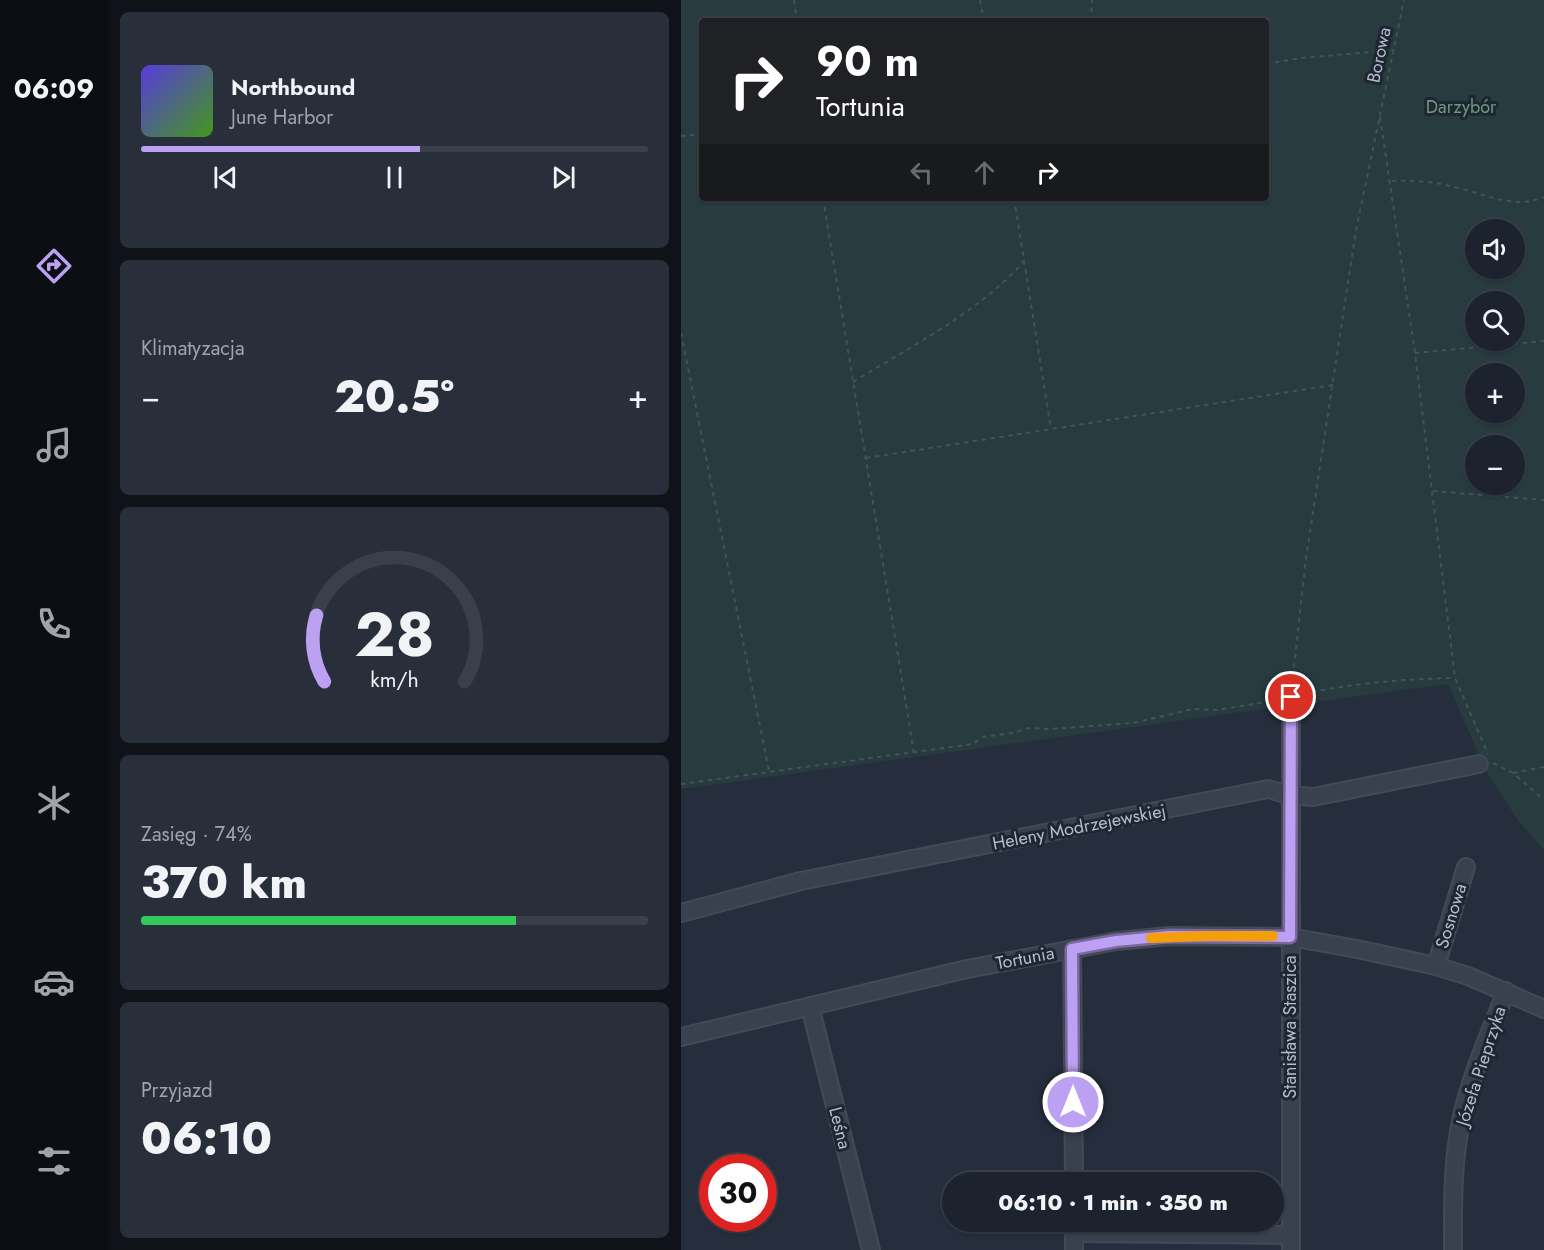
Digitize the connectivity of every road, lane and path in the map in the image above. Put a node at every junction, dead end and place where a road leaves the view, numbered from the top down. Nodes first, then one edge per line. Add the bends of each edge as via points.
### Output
1 (794, 0) edge
2 (980, 0) edge
3 (1092, 0) edge
4 (1404, 0) edge
5 (797, 18) edge
6 (983, 18) edge
7 (1091, 18) edge
8 (1394, 50) junction
9 (1269, 63) edge
10 (1380, 116) junction
11 (699, 134) edge
12 (681, 136) edge
13 (1391, 181) junction
14 (1544, 197) edge
15 (823, 201) edge
16 (1014, 201) edge
17 (1024, 261) junction
18 (681, 333) edge
19 (1544, 341) edge
20 (1415, 353) junction
21 (853, 382) junction
22 (1333, 385) junction
23 (1051, 429) junction
24 (866, 458) junction
25 (1433, 491) junction
26 (1544, 500) edge
27 (1455, 678) junction
28 (1291, 697) junction
29 (914, 753) junction
30 (1479, 764) dead end
31 (1544, 767) edge
32 (770, 772) junction
33 (1513, 773) junction
34 (681, 784) edge
35 (1290, 795) junction
36 (1544, 800) edge
37 (1466, 867) dead end
38 (681, 913) edge
39 (1290, 937) junction
40 (1072, 949) junction
41 (1436, 966) junction
42 (1506, 991) junction
43 (810, 1006) junction
44 (1544, 1009) edge
45 (681, 1038) edge
46 (1074, 1172) edge
47 (1074, 1235) edge
48 (1290, 1242) edge
49 (871, 1250) edge
50 (1453, 1250) edge

1 - 5 path
2 - 6 path
3 - 7 path
4 - 8 path, Borowa
8 - 9 path
8 - 10 path, Borowa
10 - 13 path
10 - 22 path, Borowa via 1356,230
11 - 12 path
13 - 14 path via 1425,181 1512,203
13 - 20 path
15 - 21 path
16 - 17 path
17 - 21 path via 980,301
17 - 23 path
18 - 32 path
19 - 20 path
20 - 25 path
21 - 24 path
22 - 23 path
22 - 28 path, Borowa via 1306,558
23 - 24 path
24 - 29 path
25 - 26 path
25 - 27 path
27 - 28 path via 1398,679
27 - 33 path via 1491,762
28 - 29 path via 1217,710 1193,709 1133,723 1029,728 982,737 975,744
28 - 35 street, Stanisława Staszica
29 - 32 path
30 - 35 street, Heleny Modrzejewskiej via 1313,797
31 - 33 path
32 - 34 path
33 - 36 path
35 - 38 street, Heleny Modrzejewskiej via 1268,789 801,881
35 - 39 street, Stanisława Staszica
37 - 41 street, Sosnowa
39 - 40 street, Tortunia via 1169,936
39 - 41 street, Tortunia
39 - 48 street, Stanisława Staszica
40 - 43 street, Tortunia
40 - 46 street
41 - 42 street, Tortunia
42 - 44 street, Tortunia
42 - 50 street, Józefa Pieprzyka via 1461,1120 1453,1195
43 - 45 street, Tortunia
43 - 49 street, Leśna
47 - 48 street

